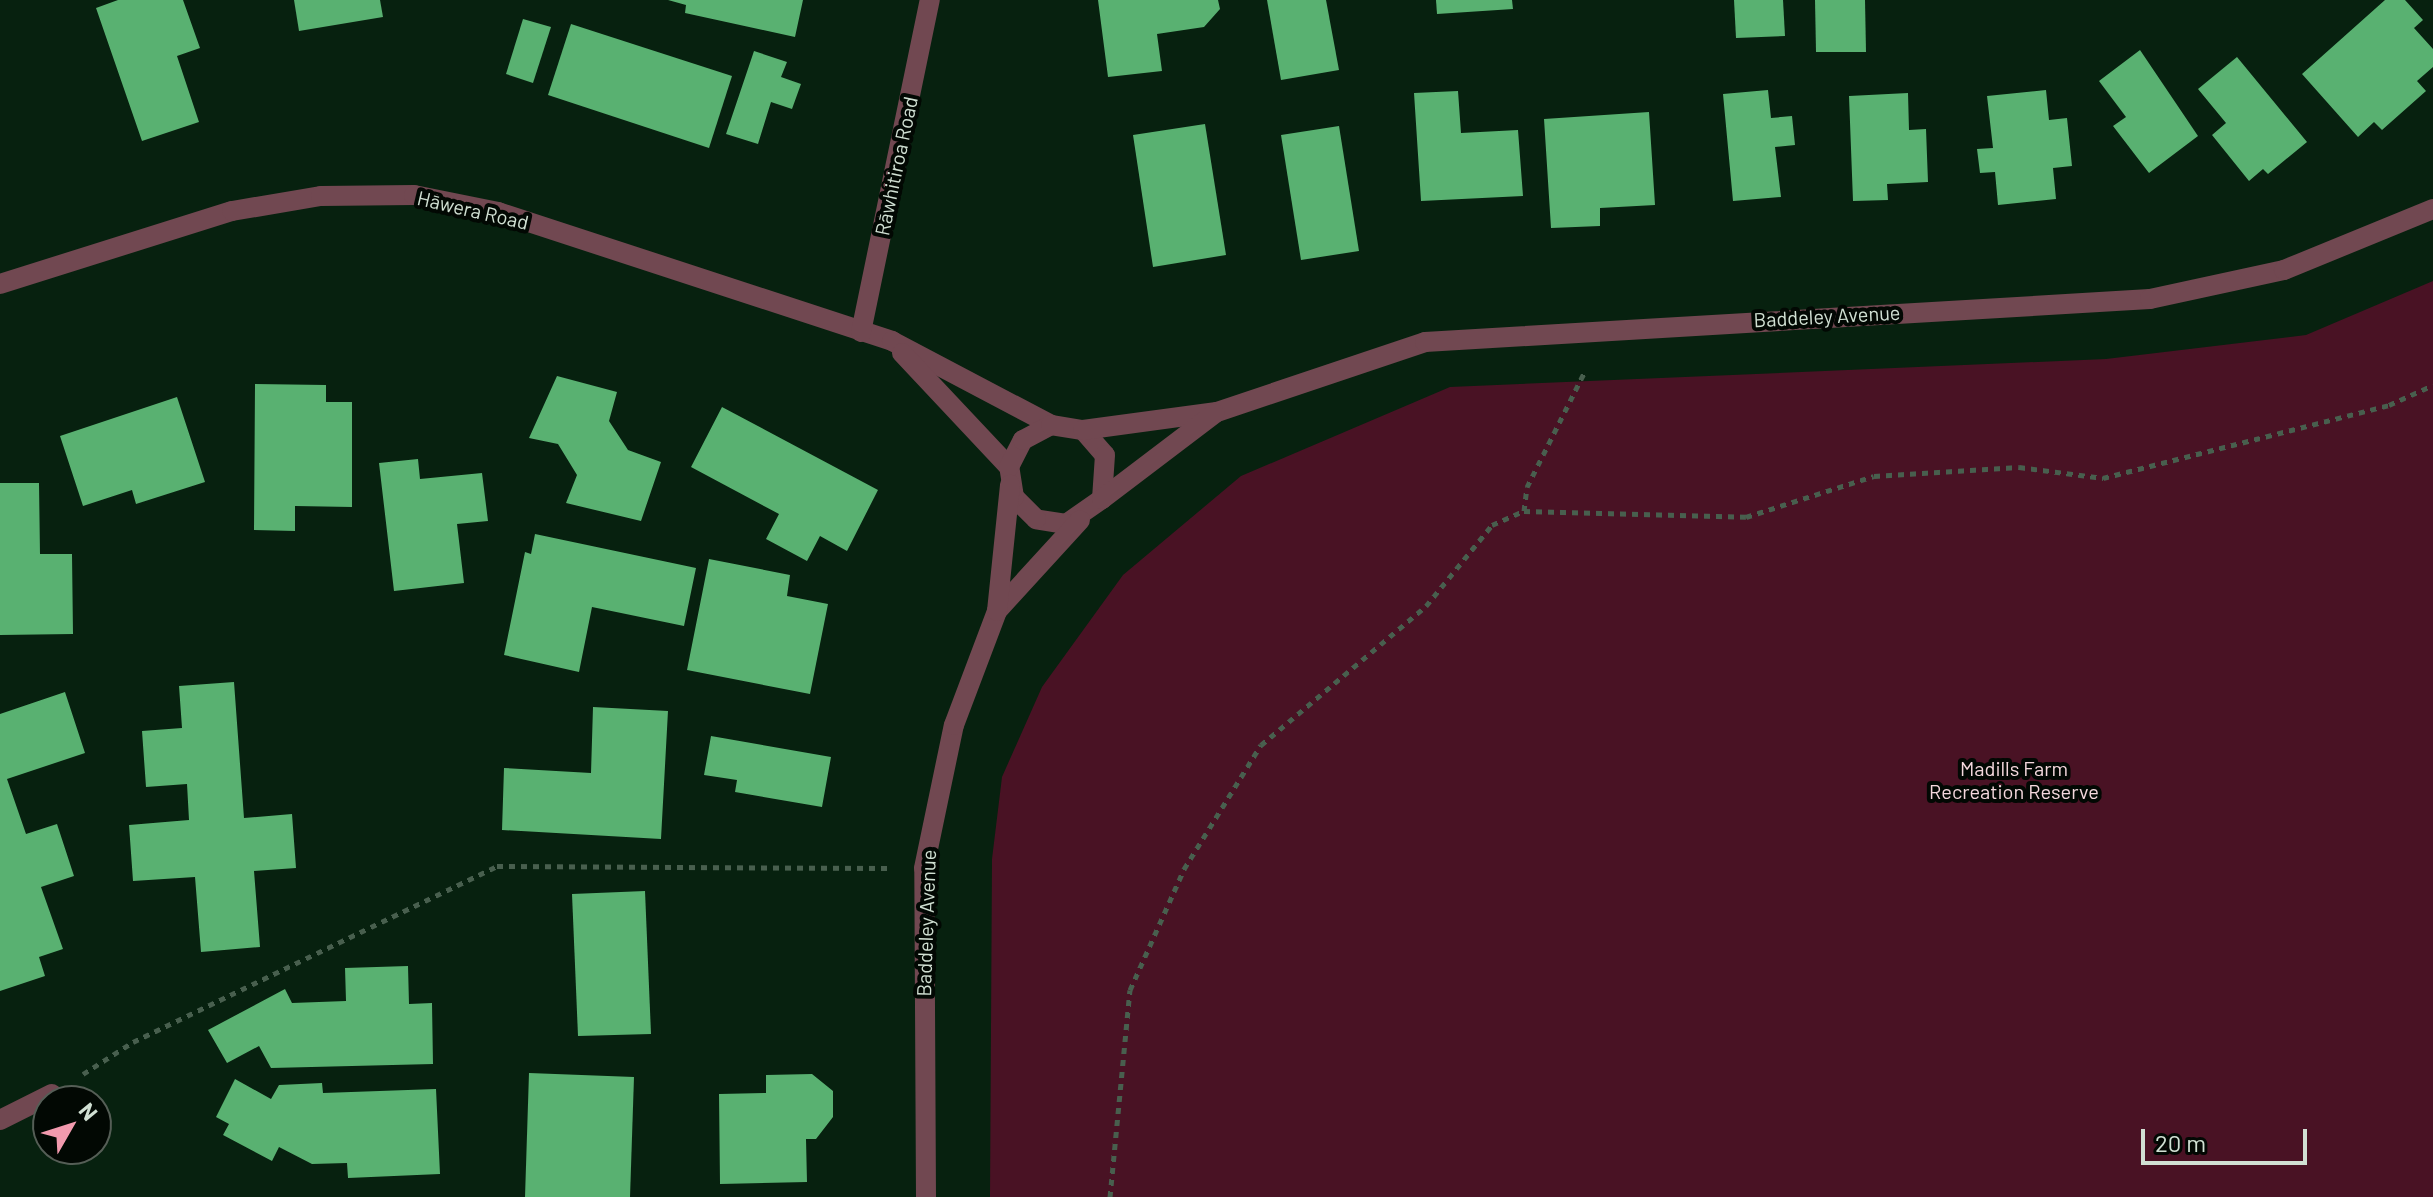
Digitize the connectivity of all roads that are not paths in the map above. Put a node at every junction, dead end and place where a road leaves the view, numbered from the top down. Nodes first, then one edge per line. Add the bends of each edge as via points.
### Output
1 (930, 0) edge
2 (2433, 209) edge
3 (0, 284) edge
4 (861, 332) junction
5 (892, 341) junction
6 (1217, 412) junction
7 (1051, 425) junction
8 (1083, 430) junction
9 (1009, 475) junction
10 (1102, 499) junction
11 (1081, 519) junction
12 (997, 611) junction
13 (32, 1104) edge
14 (0, 1120) edge
15 (926, 1197) edge

1 - 4 street, Rāwhitiroa Road
2 - 6 street, Baddeley Avenue via 2284,270 2150,299 1425,342
3 - 4 street, Hāwera Road via 232,211 321,196 414,195 498,212
4 - 5 street, Hāwera Road
5 - 7 street, Hāwera Road
5 - 9 street
6 - 8 street, Baddeley Avenue
6 - 10 street, Baddeley Avenue
7 - 8 street
7 - 9 street via 1023,440
8 - 10 street via 1105,455 1109,470
9 - 11 street via 1023,510 1036,519
9 - 12 street, Baddeley Avenue
10 - 11 street
11 - 12 street, Baddeley Avenue
12 - 15 street, Baddeley Avenue via 954,725 924,868
13 - 14 street

